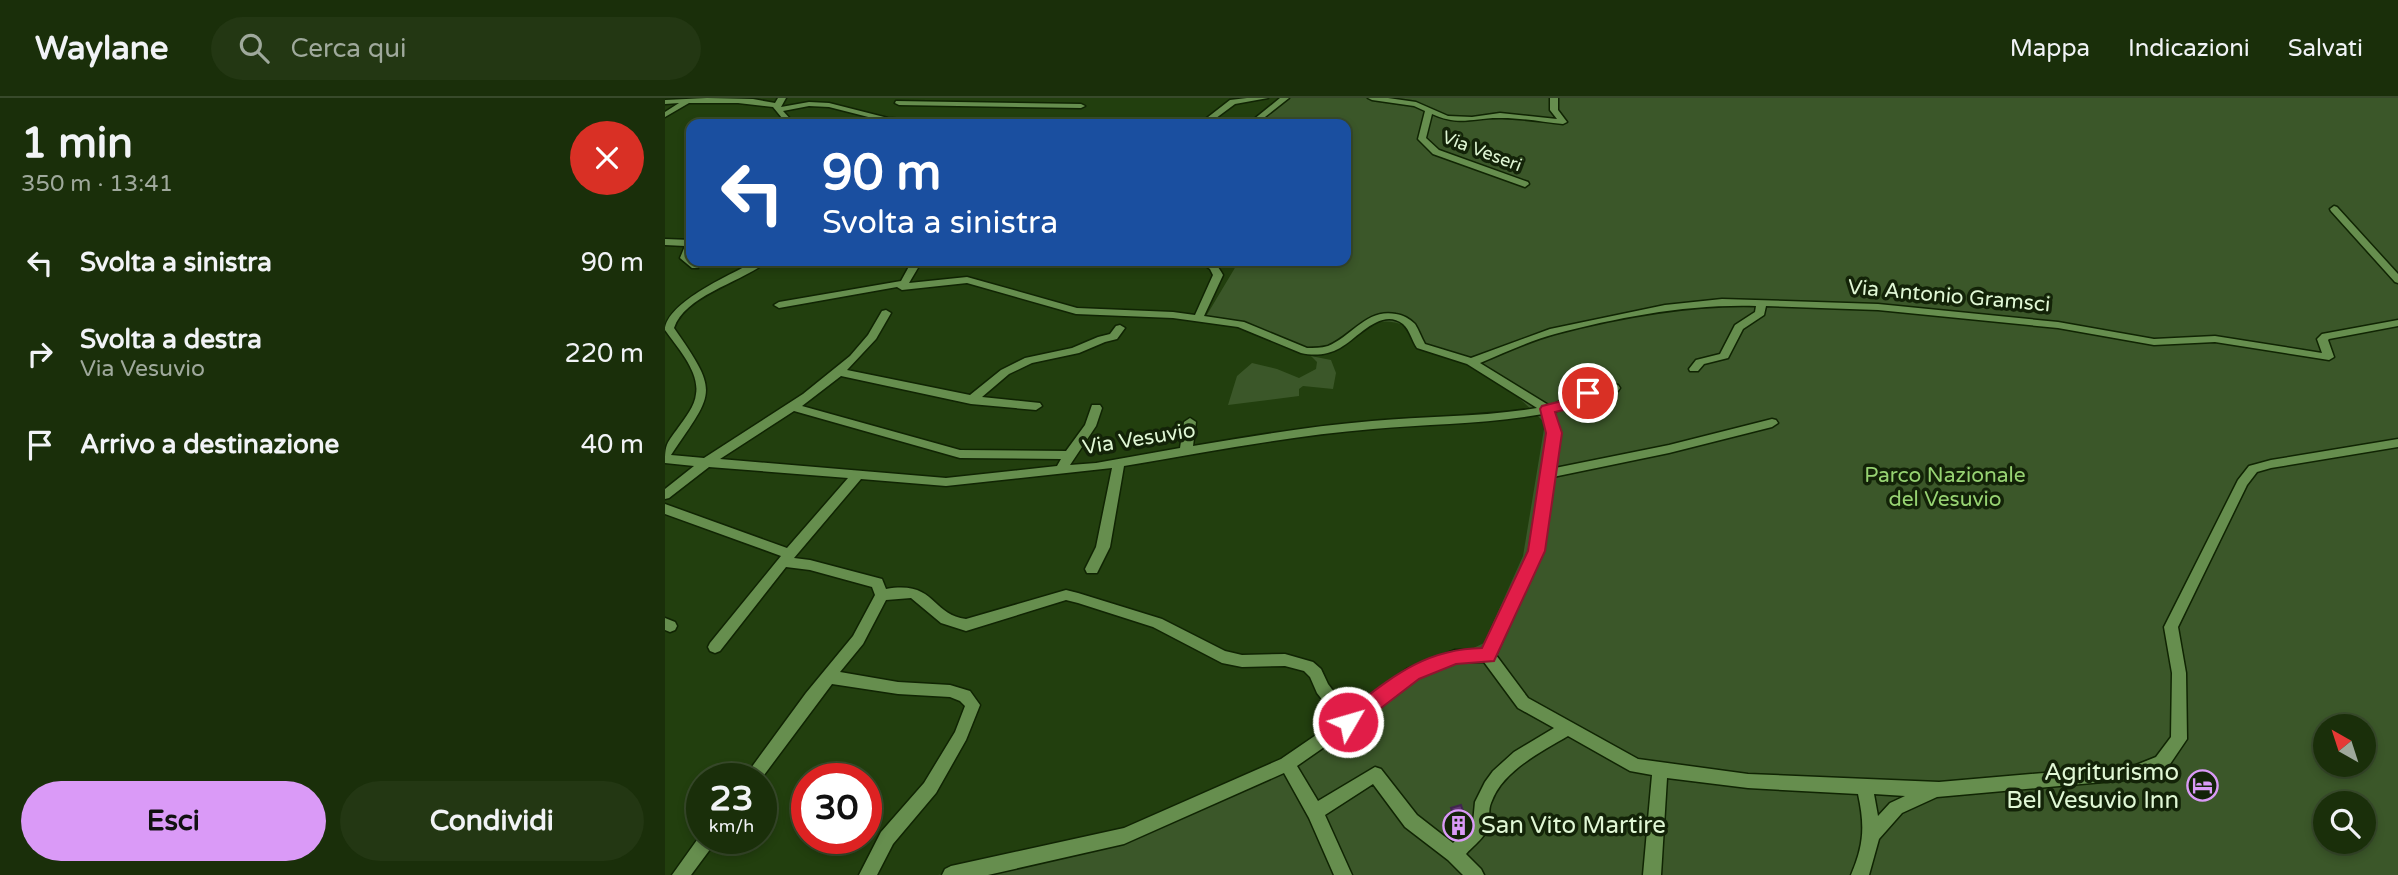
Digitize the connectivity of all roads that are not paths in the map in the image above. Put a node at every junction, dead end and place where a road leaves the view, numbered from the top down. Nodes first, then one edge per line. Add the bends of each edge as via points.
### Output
1 (1264, 98) edge
2 (1285, 98) edge
3 (1372, 98) edge
4 (1554, 98) edge
5 (689, 100) junction
6 (902, 101) edge
7 (665, 102) edge
8 (762, 102) joint
9 (784, 104) edge
10 (1081, 106) dead end
11 (1429, 109) junction
12 (665, 115) edge
13 (884, 115) dead end
14 (884, 119) edge
15 (1210, 119) edge
16 (1258, 119) edge
17 (1525, 184) dead end
18 (2334, 209) dead end
19 (666, 243) edge
20 (686, 243) edge
21 (749, 266) edge
22 (915, 266) edge
23 (1212, 266) edge
24 (2398, 280) edge
25 (903, 285) junction
26 (1761, 303) junction
27 (779, 305) dead end
28 (886, 313) dead end
29 (1198, 318) junction
30 (667, 321) edge
31 (2398, 323) edge
32 (1120, 328) dead end
33 (1471, 362) junction
34 (1694, 369) dead end
35 (838, 372) junction
36 (1614, 388) dead end
37 (1523, 395) junction
38 (971, 400) junction
39 (1036, 406) dead end
40 (792, 407) junction
41 (1096, 408) dead end
42 (1547, 409) junction
43 (1509, 416) junction
44 (1190, 422) dead end
45 (1772, 423) dead end
46 (2398, 443) edge
47 (1186, 451) junction
48 (1069, 455) junction
49 (665, 457) edge
50 (1119, 463) junction
51 (704, 464) junction
52 (1061, 470) junction
53 (1548, 474) junction
54 (858, 475) junction
55 (665, 495) edge
56 (665, 509) edge
57 (787, 558) junction
58 (1091, 569) dead end
59 (882, 595) junction
60 (715, 647) dead end
61 (1488, 656) junction
62 (830, 677) junction
63 (1348, 722) junction
64 (1568, 728) junction
65 (763, 763) edge
66 (1287, 764) junction
67 (1660, 769) junction
68 (1864, 787) junction
69 (1939, 790) junction
70 (1315, 811) junction
71 (1872, 835) junction
72 (696, 854) edge
73 (1454, 854) junction
74 (681, 875) edge
75 (868, 875) edge
76 (951, 875) edge
77 (1343, 875) edge
78 (1475, 875) edge
79 (1652, 875) edge
80 (1860, 875) edge

1 - 15 street via 1233,102
2 - 16 street
3 - 11 street, Via Veseri
4 - 11 street, Via Veseri via 1554,110 1563,121 1500,115 1447,118
5 - 7 street
5 - 8 street
5 - 12 street
6 - 10 street
6 - 13 street
8 - 9 street
9 - 14 street via 837,106
11 - 17 street, Via Veseri via 1422,139 1425,144
18 - 24 street
19 - 20 street
21 - 30 street
22 - 25 street
23 - 29 street via 1218,275
25 - 27 street
25 - 29 street via 967,280 1063,309
26 - 31 street, Via Antonio Gramsci via 1878,307 2058,325 2154,342 2215,340 2329,358 2322,339 2326,336
26 - 33 street, Via Antonio Gramsci via 1690,304 1654,310 1550,332
26 - 34 street via 1760,313 1742,324 1724,355 1700,362
28 - 35 street via 872,341
29 - 33 street via 1240,324 1317,352 1337,346 1371,320 1400,318 1410,325 1421,346
30 - 49 street via 700,375 703,396
32 - 38 street via 1113,337 1080,350 1044,355 1016,366
33 - 37 street
35 - 38 street
35 - 40 street
36 - 42 street, Via Vesuvio
37 - 42 street
37 - 43 street
38 - 39 street
40 - 48 street via 960,454
40 - 51 street
41 - 48 street via 1090,426
42 - 43 street, Via Vesuvio
42 - 53 street via 1554,433
43 - 47 street, Via Vesuvio via 1371,425
44 - 47 street
45 - 53 street
46 - 69 street via 2253,469 2171,626 2179,673 2179,739 2162,762 2136,772
47 - 50 street, Via Vesuvio
48 - 52 street
49 - 51 street, Via Vesuvio
50 - 52 street, Via Vesuvio
50 - 58 street via 1103,547
51 - 54 street, Via Vesuvio
51 - 55 street
52 - 54 street, Via Vesuvio via 946,482
53 - 61 street via 1536,551
54 - 57 street
56 - 57 street
57 - 59 street via 877,583
57 - 60 street
59 - 62 street via 858,640
59 - 63 street via 913,594 954,624 966,625 1066,596 1078,598 1157,623 1221,657 1285,660 1308,666
61 - 63 street via 1455,656 1412,673
61 - 64 street via 1523,703
62 - 65 street
62 - 75 street via 950,691 965,696 973,705 930,788 887,838
63 - 66 street
64 - 67 street via 1636,766
64 - 73 street via 1527,752 1496,779 1483,801 1481,826
66 - 70 street
66 - 76 street via 1124,836
67 - 68 street via 1748,781
67 - 79 street
68 - 69 street
68 - 71 street
69 - 71 street via 1896,808
70 - 73 street via 1375,774 1411,821
70 - 77 street
71 - 80 street
72 - 74 street
73 - 78 street

